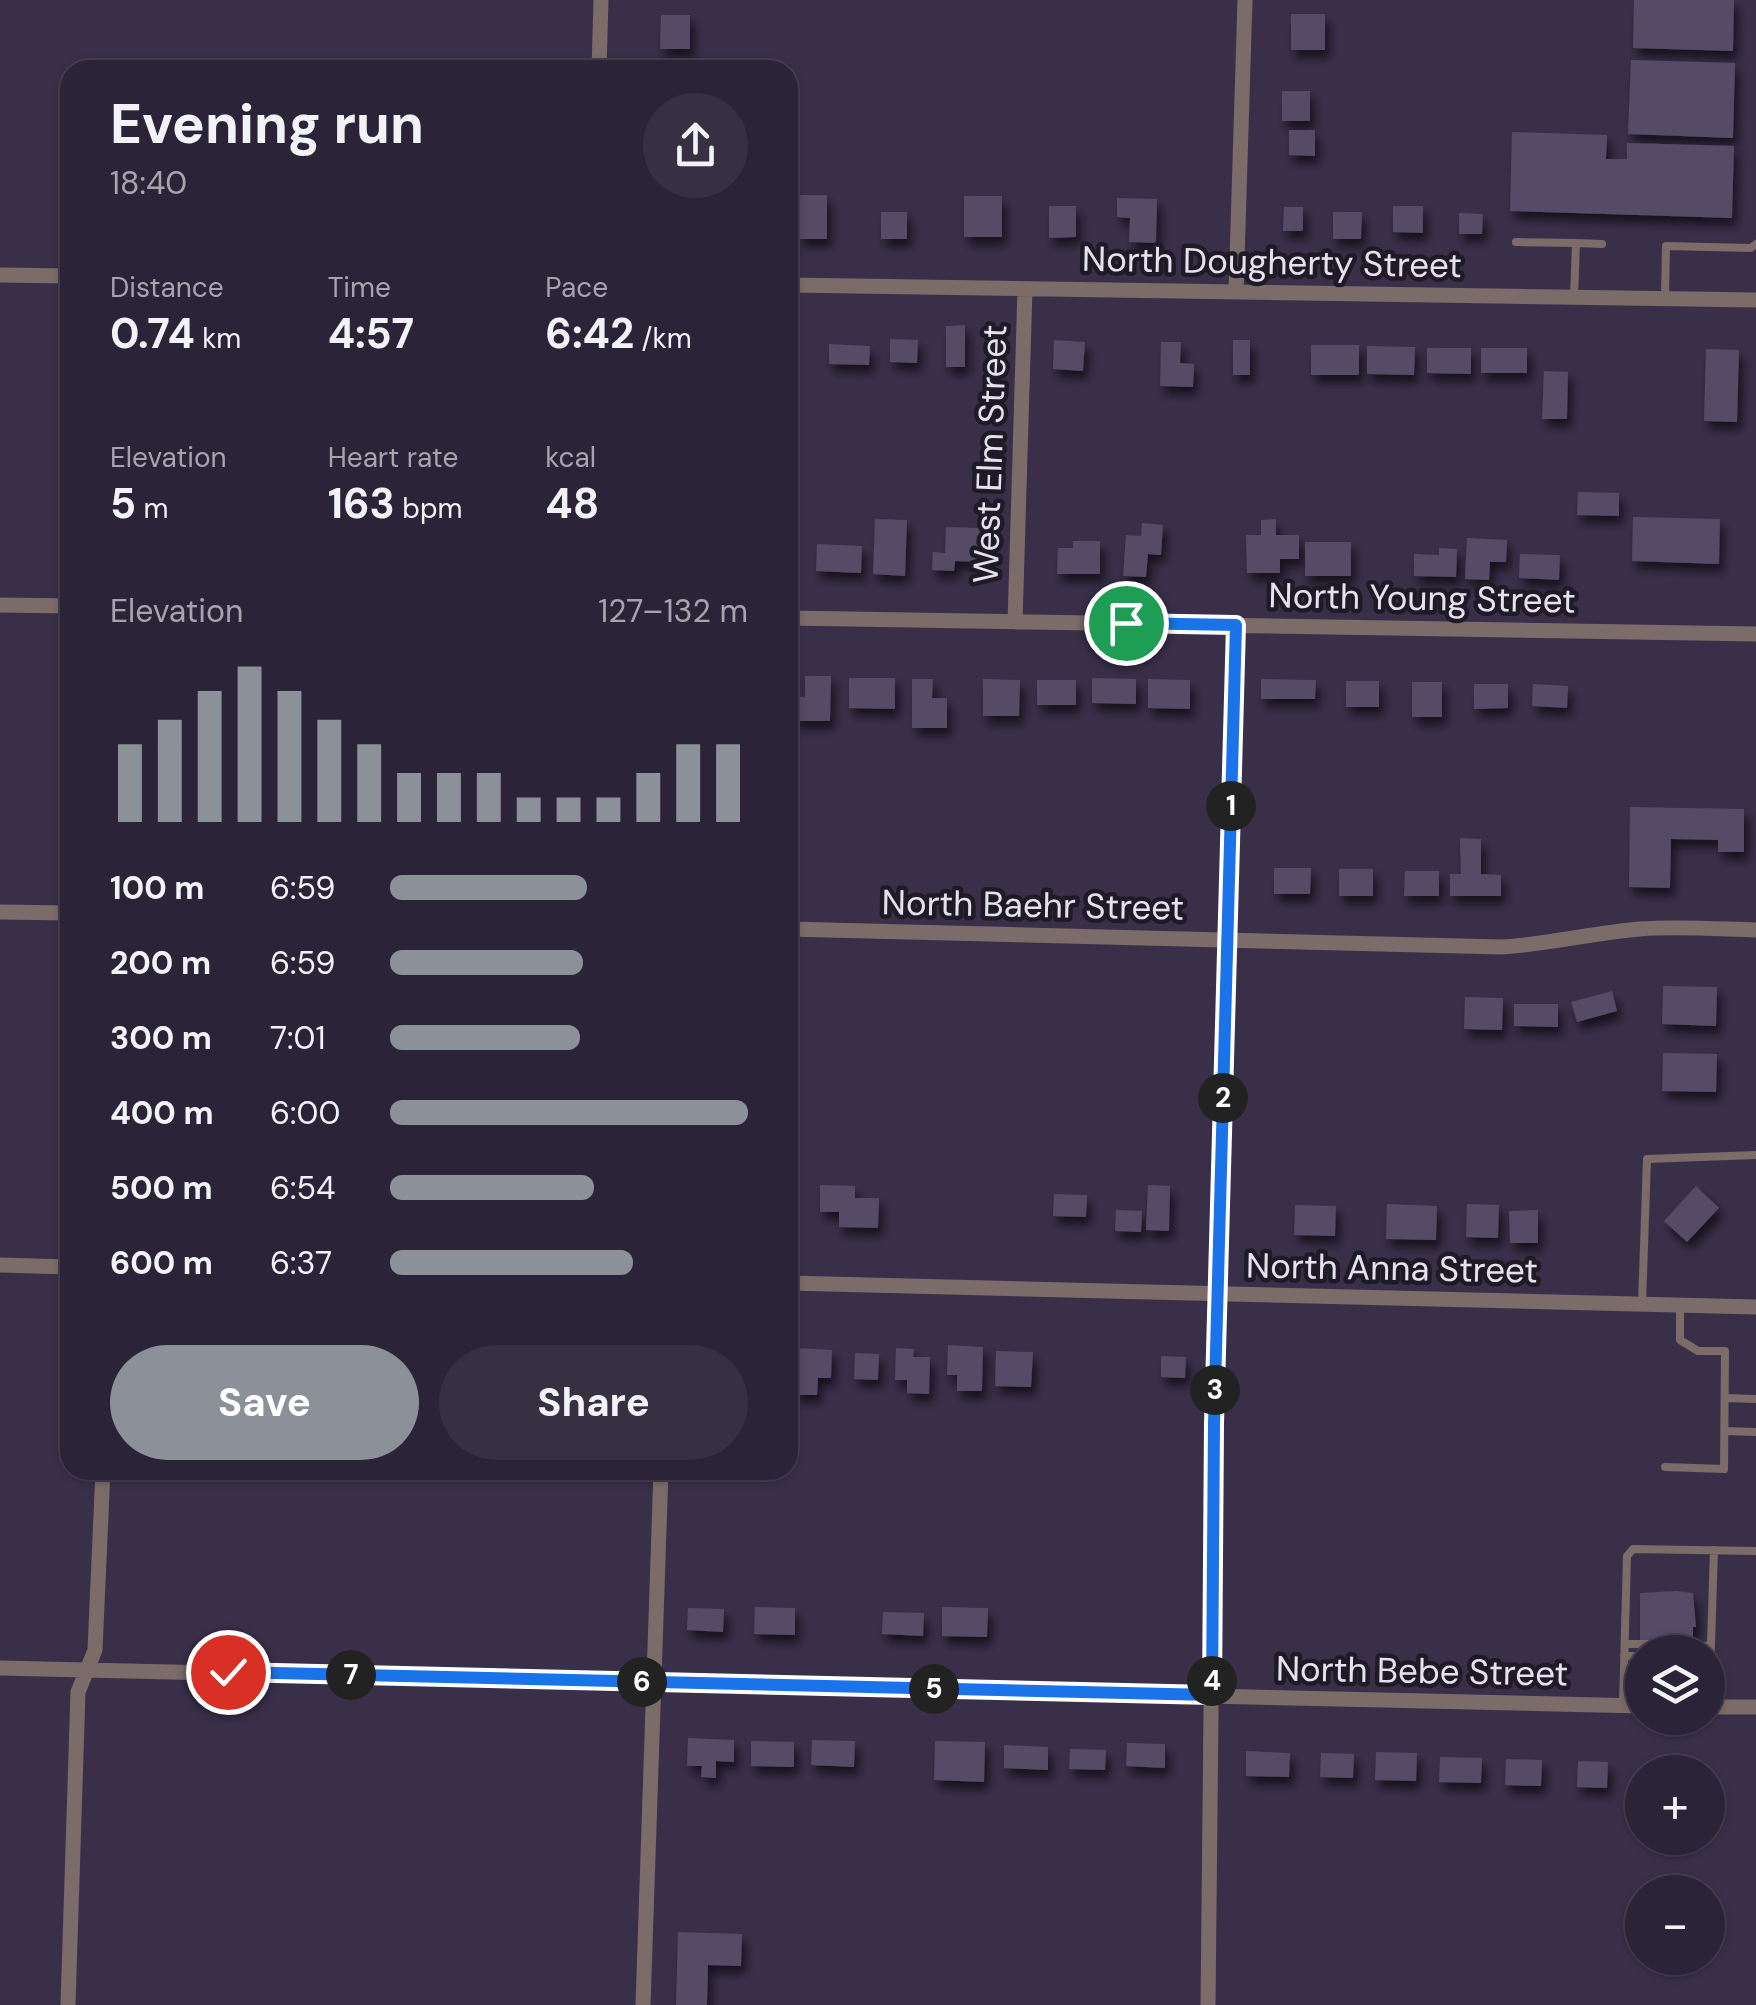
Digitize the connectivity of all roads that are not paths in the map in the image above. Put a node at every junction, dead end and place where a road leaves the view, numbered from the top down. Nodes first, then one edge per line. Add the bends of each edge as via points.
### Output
1 (601, 0) edge
2 (1245, 0) edge
3 (599, 60) edge
4 (1516, 242) dead end
5 (1576, 243) junction
6 (1602, 244) dead end
7 (1756, 244) edge
8 (0, 275) edge
9 (60, 276) edge
10 (798, 285) edge
11 (1025, 289) junction
12 (1236, 292) junction
13 (1574, 297) junction
14 (1665, 298) junction
15 (1756, 300) edge
16 (0, 605) edge
17 (60, 606) edge
18 (798, 618) edge
19 (1015, 622) junction
20 (1236, 625) junction
21 (1756, 634) edge
22 (0, 912) edge
23 (60, 913) edge
24 (798, 930) edge
25 (1756, 930) edge
26 (1228, 940) junction
27 (1756, 1155) edge
28 (0, 1265) edge
29 (60, 1266) edge
30 (798, 1283) edge
31 (1218, 1293) junction
32 (1642, 1304) junction
33 (1680, 1305) junction
34 (1756, 1307) edge
35 (1726, 1398) junction
36 (1756, 1399) edge
37 (1725, 1432) junction
38 (1756, 1432) edge
39 (1665, 1467) dead end
40 (103, 1480) edge
41 (660, 1480) edge
42 (1714, 1550) junction
43 (1756, 1551) edge
44 (1625, 1635) edge
45 (1711, 1635) edge
46 (1625, 1644) edge
47 (1624, 1656) joint
48 (0, 1668) edge
49 (86, 1669) junction
50 (1624, 1670) joint
51 (653, 1682) junction
52 (1212, 1695) junction
53 (1623, 1706) joint
54 (1725, 1707) edge
55 (1756, 1707) edge
56 (68, 2005) edge
57 (643, 2005) edge
58 (1208, 2005) edge

1 - 3 street
2 - 12 street
4 - 5 lane
5 - 6 lane
5 - 13 lane
7 - 14 lane via 1666,246
8 - 9 street
10 - 11 street, North Dougherty Street
11 - 12 street, North Dougherty Street
11 - 19 street, West Elm Street
12 - 13 street, North Dougherty Street
13 - 14 street, North Dougherty Street
14 - 15 street, North Dougherty Street
16 - 17 street
18 - 19 street, North Young Street
19 - 20 street, North Young Street
20 - 21 street, North Young Street
20 - 26 street
22 - 23 street
24 - 26 street, North Baehr Street
25 - 26 street, North Baehr Street via 1646,928 1502,947
26 - 31 street
27 - 32 lane via 1646,1159
28 - 29 street
30 - 31 street, North Anna Street
31 - 32 street, North Anna Street
31 - 52 street
32 - 33 street, North Anna Street
33 - 34 street, North Anna Street
33 - 35 lane via 1680,1340 1698,1351 1726,1352
35 - 36 lane
35 - 37 lane
37 - 38 lane
37 - 39 lane via 1724,1468
40 - 49 street via 95,1650
41 - 51 street
42 - 43 lane
42 - 44 lane via 1633,1548 1627,1556
42 - 45 lane
46 - 47 lane
47 - 50 lane
48 - 49 street, North Bebe Street
49 - 51 street, North Bebe Street
49 - 56 street via 78,1692
50 - 53 lane
51 - 52 street, North Bebe Street
51 - 57 street
52 - 53 street, North Bebe Street
52 - 58 street
54 - 55 street

